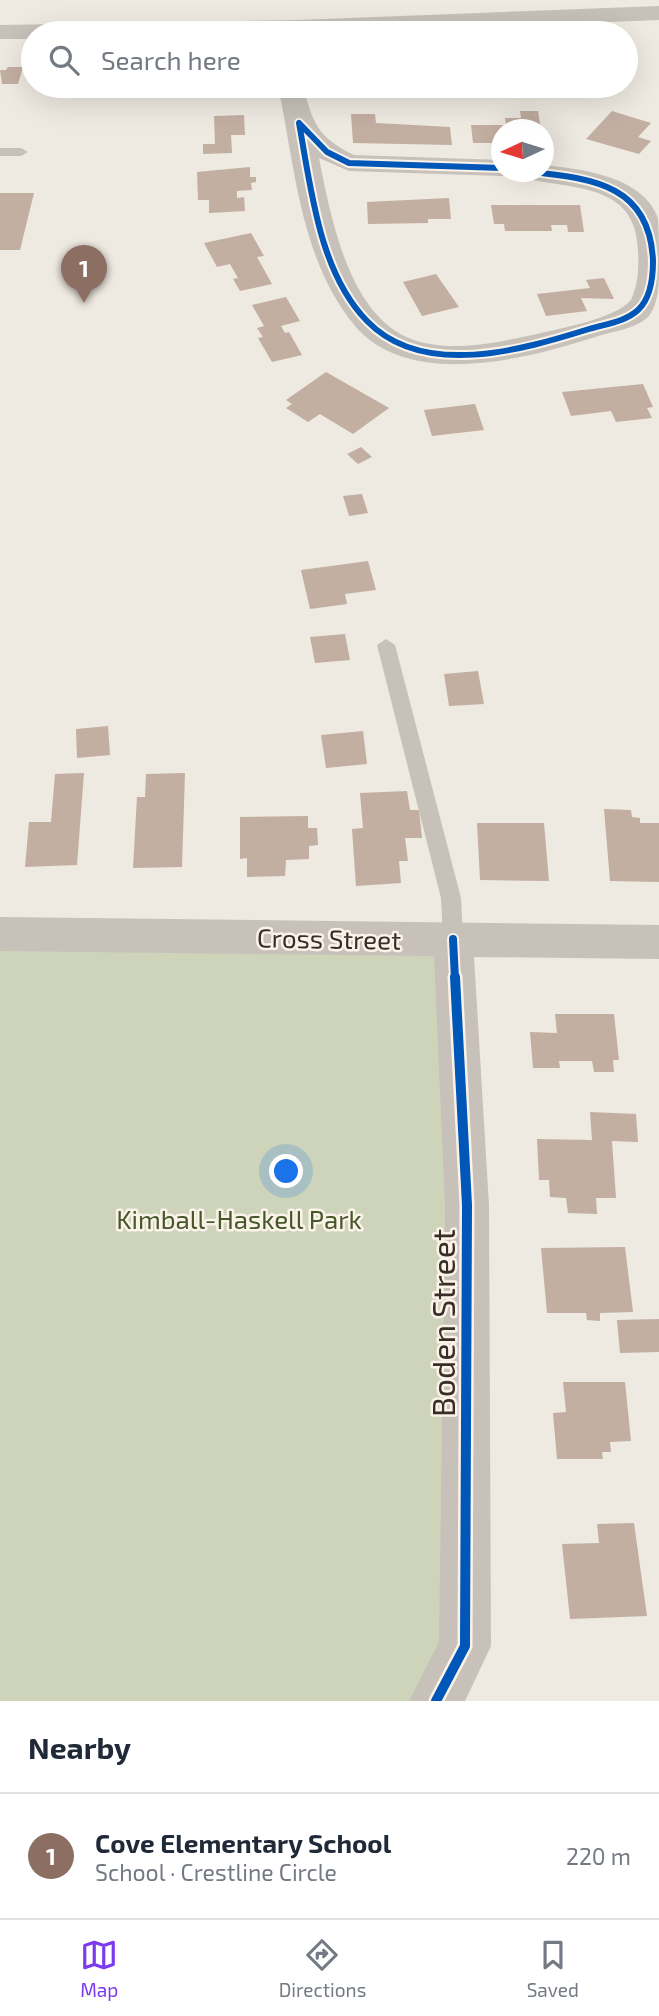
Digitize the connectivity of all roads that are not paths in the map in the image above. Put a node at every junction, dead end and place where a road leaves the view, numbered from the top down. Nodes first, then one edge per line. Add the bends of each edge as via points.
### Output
1 (314, 0) edge
2 (659, 13) edge
3 (306, 21) edge
4 (489, 21) edge
5 (0, 33) edge
6 (21, 33) edge
7 (294, 98) edge
8 (299, 123) junction
9 (0, 152) edge
10 (21, 152) dead end
11 (491, 168) edge
12 (554, 174) edge
13 (386, 645) dead end
14 (0, 934) edge
15 (453, 939) junction
16 (659, 942) edge
17 (436, 1701) edge

1 - 3 street
2 - 4 street
5 - 6 street
7 - 8 street
8 - 11 street via 327,152 349,163
8 - 12 street via 326,248 355,306 387,339 422,353 524,349 634,314 651,292 655,254 649,219 623,190 581,176
9 - 10 lane
13 - 15 lane via 451,898
14 - 15 street, Cross Street
15 - 16 street, Cross Street
15 - 17 street, Boden Street via 467,1205 465,1646

